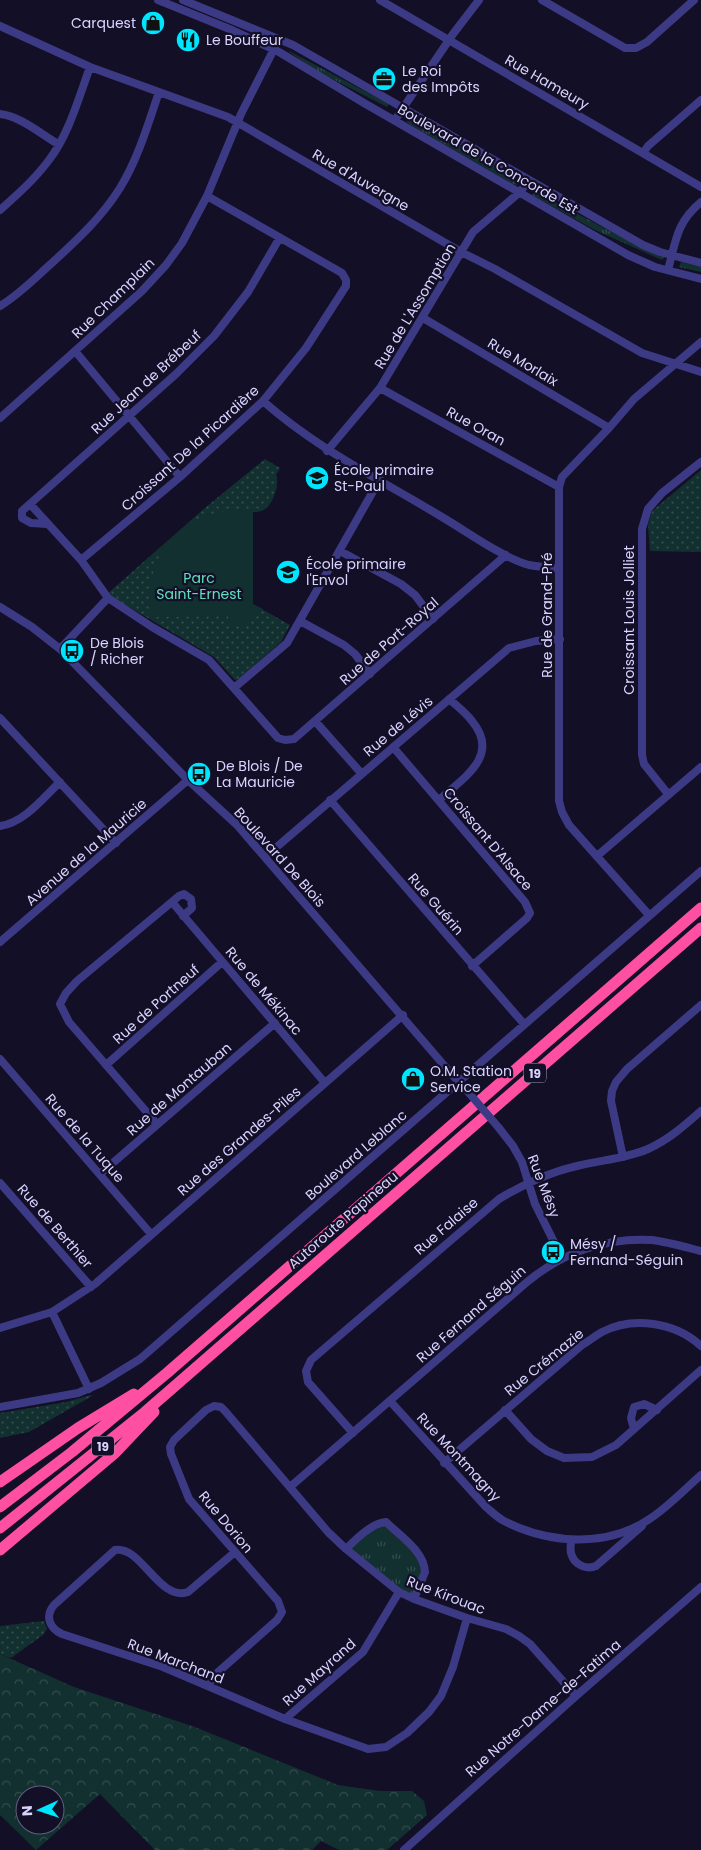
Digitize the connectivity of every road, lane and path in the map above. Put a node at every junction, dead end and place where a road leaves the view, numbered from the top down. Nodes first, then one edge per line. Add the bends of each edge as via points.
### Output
1 (158, 0) edge
2 (183, 0) edge
3 (380, 0) edge
4 (480, 0) edge
5 (542, 0) edge
6 (694, 0) edge
7 (0, 26) edge
8 (279, 38) junction
9 (449, 40) junction
10 (274, 49) junction
11 (90, 67) junction
12 (160, 92) junction
13 (701, 100) edge
14 (403, 107) junction
15 (0, 114) edge
16 (395, 120) junction
17 (237, 122) junction
18 (58, 144) junction
19 (643, 153) junction
20 (530, 180) junction
21 (701, 186) edge
22 (520, 192) junction
23 (207, 196) junction
24 (701, 202) edge
25 (0, 210) edge
26 (279, 239) junction
27 (461, 252) junction
28 (672, 255) junction
29 (701, 263) edge
30 (668, 270) junction
31 (701, 279) edge
32 (0, 306) edge
33 (423, 318) junction
34 (701, 342) edge
35 (75, 351) junction
36 (674, 365) junction
37 (701, 372) edge
38 (380, 388) junction
39 (263, 402) junction
40 (129, 415) junction
41 (0, 418) edge
42 (610, 428) junction
43 (327, 451) junction
44 (701, 462) edge
45 (180, 477) junction
46 (380, 479) junction
47 (559, 487) junction
48 (30, 504) junction
49 (46, 524) junction
50 (340, 551) junction
51 (506, 555) junction
52 (80, 560) junction
53 (559, 569) junction
54 (108, 598) junction
55 (0, 607) edge
56 (433, 619) junction
57 (300, 621) junction
58 (560, 639) junction
59 (60, 649) junction
60 (370, 674) junction
61 (234, 688) junction
62 (449, 699) junction
63 (0, 718) edge
64 (314, 722) junction
65 (393, 747) junction
66 (701, 767) edge
67 (362, 773) junction
68 (188, 780) junction
69 (60, 782) junction
70 (668, 794) junction
71 (330, 800) junction
72 (439, 800) junction
73 (0, 826) edge
74 (116, 843) junction
75 (265, 856) junction
76 (597, 856) junction
77 (701, 871) edge
78 (172, 902) junction
79 (701, 908) edge
80 (649, 915) junction
81 (183, 916) junction
82 (701, 928) edge
83 (0, 942) edge
84 (222, 962) junction
85 (472, 966) junction
86 (701, 1004) edge
87 (403, 1015) junction
88 (275, 1023) junction
89 (524, 1024) junction
90 (0, 1060) edge
91 (106, 1064) junction
92 (325, 1083) junction
93 (460, 1084) junction
94 (701, 1111) edge
95 (157, 1124) junction
96 (623, 1157) junction
97 (100, 1174) junction
98 (0, 1183) edge
99 (529, 1183) junction
100 (152, 1234) junction
101 (701, 1251) edge
102 (562, 1258) junction
103 (91, 1287) junction
104 (52, 1312) junction
105 (0, 1328) edge
106 (701, 1346) edge
107 (204, 1361) junction
108 (701, 1370) edge
109 (167, 1373) junction
110 (89, 1389) junction
111 (390, 1401) junction
112 (0, 1407) edge
113 (506, 1410) junction
114 (657, 1410) junction
115 (634, 1429) junction
116 (352, 1433) junction
117 (444, 1463) junction
118 (701, 1475) edge
119 (0, 1482) edge
120 (290, 1487) junction
121 (0, 1507) edge
122 (651, 1518) junction
123 (0, 1528) edge
124 (571, 1540) junction
125 (346, 1549) junction
126 (0, 1550) edge
127 (234, 1552) junction
128 (701, 1587) edge
129 (399, 1592) junction
130 (414, 1599) junction
131 (467, 1618) junction
132 (208, 1686) junction
133 (576, 1696) junction
134 (285, 1719) junction
135 (404, 1850) edge

1 - 10 street, Boulevard de la Concorde Est
2 - 8 street, Boulevard de la Concorde Est
3 - 9 street, Rue Hameury
4 - 9 street
5 - 6 street via 625,48 636,48
7 - 11 street, Rue d'Auvergne
8 - 10 street, Rue Champlain
8 - 14 street, Boulevard de la Concorde Est
9 - 14 street
9 - 19 street, Rue Hameury
10 - 16 street, Boulevard de la Concorde Est
10 - 17 street, Rue Champlain
11 - 12 street, Rue d'Auvergne
11 - 18 street
12 - 17 street, Rue d'Auvergne
12 - 32 street via 134,161 106,208 90,228
13 - 19 street
14 - 16 street
14 - 20 street, Boulevard de la Concorde Est
15 - 18 street via 23,123
16 - 22 street, Boulevard de la Concorde Est
17 - 23 street, Rue Champlain
17 - 27 street, Rue d'Auvergne
18 - 25 street via 50,159 25,188
19 - 21 street, Rue Hameury
20 - 22 street, Rue de L'Assomption
20 - 28 street, Boulevard de la Concorde Est via 639,243
22 - 27 street, Rue de L'Assomption via 473,232
22 - 30 street, Boulevard de la Concorde Est via 632,257
23 - 26 street, Croissant De la Picardière
23 - 35 street, Rue Champlain via 182,244 166,265
24 - 28 street via 682,222
26 - 39 street, Croissant De la Picardière via 342,273 346,286 306,348
26 - 40 street, Rue Jean de Brébeuf via 248,292 214,336
27 - 33 street, Rue de L'Assomption
27 - 36 street, Rue d'Auvergne via 642,353
28 - 29 street, Boulevard de la Concorde Est
28 - 30 street
30 - 31 street, Boulevard de la Concorde Est
33 - 38 street, Rue de L'Assomption
33 - 42 street, Rue Morlaix
34 - 36 street
35 - 40 street
35 - 41 street, Rue Champlain
36 - 37 street, Rue d'Auvergne
36 - 42 street via 634,399
38 - 43 street, Rue de L'Assomption
38 - 47 street, Rue Oran
39 - 43 street
39 - 45 street, Croissant De la Picardière
40 - 45 street
40 - 48 street, Rue Jean de Brébeuf
42 - 47 street via 562,477
43 - 46 street
44 - 70 street, Croissant Louis Jolliet via 662,493 648,509 642,529 642,755 644,764
45 - 52 street, Croissant De la Picardière
46 - 50 street
46 - 51 street
47 - 53 street, Rue de Grand-Pré
48 - 49 street
48 - 49 street via 22,511 22,518 31,523
49 - 52 street
50 - 56 street via 401,584 415,595
50 - 57 street
51 - 53 street via 529,565
51 - 56 street, Rue de Port-Royal
52 - 54 street
53 - 58 street, Rue de Grand-Pré
54 - 59 street
54 - 61 street via 209,660
55 - 59 street, Boulevard De Blois
56 - 60 street, Rue de Port-Royal
57 - 60 street via 344,645
57 - 61 street via 288,642
58 - 62 street, Rue de Lévis via 509,648
58 - 76 street, Rue de Grand-Pré via 559,801 569,825
59 - 68 street, Boulevard De Blois
60 - 64 street, Rue de Port-Royal
61 - 64 street, Rue de Port-Royal via 278,738 294,739
62 - 65 street, Rue de Lévis
62 - 72 street via 472,721 483,746 476,765
63 - 69 street
64 - 67 street
65 - 67 street, Rue de Lévis
65 - 72 street, Croissant D'Alsace
66 - 70 street
67 - 71 street, Rue de Lévis
68 - 74 street, Avenue de la Mauricie
68 - 75 street, Boulevard De Blois
69 - 73 street via 23,816 10,825
69 - 74 street
70 - 76 street
71 - 75 street, Rue de Lévis
71 - 85 street, Rue Guérin
72 - 85 street, Croissant D'Alsace via 530,912
74 - 83 street, Avenue de la Mauricie
75 - 87 street, Boulevard De Blois
76 - 80 street, Rue de Grand-Pré
77 - 80 street, Boulevard Leblanc
78 - 81 street, Rue de Mékinac
78 - 81 street via 184,894 190,900 192,908
78 - 91 street via 77,981 60,1004 69,1022
79 - 109 highway, Autoroute Papineau / 19
80 - 89 street, Boulevard Leblanc
81 - 84 street, Rue de Mékinac
82 - 107 highway, Autoroute Papineau / 19
84 - 88 street, Rue de Mékinac
84 - 91 street, Rue de Portneuf
85 - 89 street, Rue Guérin
86 - 96 street via 616,1082 611,1101
87 - 92 street, Rue des Grandes-Piles
87 - 93 street, Boulevard De Blois
88 - 92 street, Rue de Mékinac
88 - 95 street, Rue de Montauban
89 - 93 street, Boulevard Leblanc
90 - 97 street, Rue de la Tuque
91 - 95 street
92 - 100 street, Rue des Grandes-Piles
93 - 99 street, Rue Mésy, bridge via 517,1151
93 - 110 street, Boulevard Leblanc via 153,1348 125,1370
94 - 96 street, Rue Falaise via 661,1142
95 - 97 street, Rue de Montauban
96 - 99 street, Rue Falaise via 570,1168
97 - 100 street, Rue de la Tuque
98 - 103 street, Rue de Berthier
99 - 102 street, Rue Mésy via 535,1204
99 - 116 street, Rue Falaise via 488,1207 308,1363 308,1382
100 - 103 street, Rue des Grandes-Piles
101 - 102 street, Rue Fernand Séguin via 654,1240 626,1239 603,1243
102 - 111 street, Rue Fernand Séguin via 534,1276
103 - 104 street, Rue des Grandes-Piles
104 - 105 street, Rue des Grandes-Piles
104 - 110 street
106 - 113 street, Rue Crémazie via 679,1331 661,1325 638,1323 602,1332 582,1345
107 - 123 highway, Autoroute Papineau / 19
107 - 126 highway via 115,1453
108 - 114 street
109 - 119 highway via 78,1428
109 - 121 highway, Autoroute Papineau / 19
110 - 112 street, Boulevard Leblanc via 72,1395
111 - 116 street, Rue Fernand Séguin
111 - 117 street, Rue Montmagny
113 - 115 street via 531,1440 547,1452 564,1458 592,1457 616,1445
113 - 117 street, Rue Crémazie
114 - 115 street
114 - 115 street via 644,1404 634,1407 631,1418
116 - 120 street, Rue Fernand Séguin
117 - 124 street, Rue Montmagny via 503,1520 535,1534
118 - 122 street
120 - 125 street, Rue Kirouac
120 - 127 street, Rue Dorion via 218,1406 206,1410 174,1440 171,1454 187,1495
122 - 124 street, Rue Montmagny via 614,1534
122 - 124 street via 590,1569 574,1559
125 - 129 street, Rue Kirouac
125 - 130 street via 379,1523 386,1522 419,1554 425,1567
127 - 132 street, Rue Dorion via 278,1601 281,1615 217,1673
127 - 132 street, Rue Marchand via 182,1594 171,1591 126,1551 115,1550 54,1605 49,1614 52,1627 62,1634 163,1667
128 - 133 street, Rue Notre-Dame-de-Fatima
129 - 130 street, Rue Kirouac
129 - 134 street, Rue Mayrand via 363,1652
130 - 131 street, Rue Kirouac
131 - 133 street, Rue Kirouac via 506,1628 519,1636
131 - 134 street, Rue Marchand via 441,1696 407,1733 386,1747 368,1749
132 - 134 street, Rue Marchand
133 - 135 street, Rue Notre-Dame-de-Fatima

